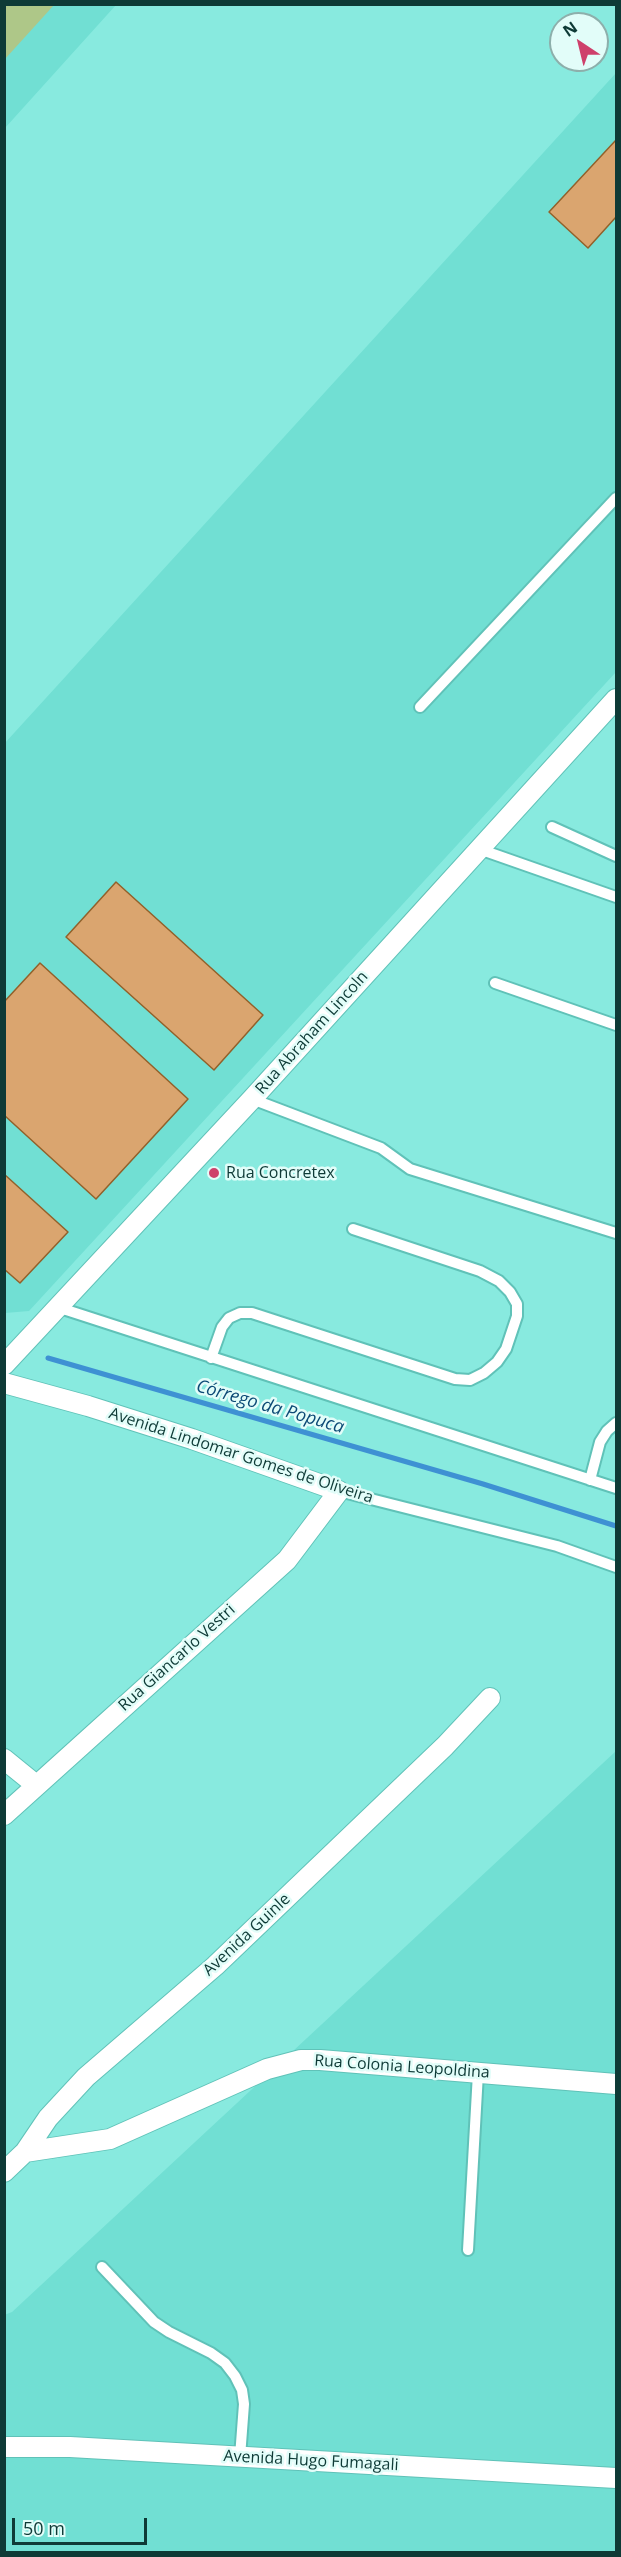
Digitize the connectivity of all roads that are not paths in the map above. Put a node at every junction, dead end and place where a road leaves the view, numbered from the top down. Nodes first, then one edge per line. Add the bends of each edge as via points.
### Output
1 (616, 498) edge
2 (616, 699) edge
3 (420, 707) dead end
4 (552, 827) dead end
5 (479, 849) junction
6 (616, 856) edge
7 (616, 897) edge
8 (495, 982) dead end
9 (616, 1025) edge
10 (252, 1099) junction
11 (353, 1229) dead end
12 (616, 1233) edge
13 (57, 1307) junction
14 (211, 1358) junction
15 (4, 1365) edge
16 (4, 1383) edge
17 (616, 1423) edge
18 (590, 1480) junction
19 (616, 1488) edge
20 (339, 1491) junction
21 (616, 1567) edge
22 (490, 1698) dead end
23 (4, 1760) edge
24 (36, 1785) junction
25 (4, 1815) edge
26 (478, 2073) junction
27 (616, 2084) edge
28 (25, 2152) junction
29 (4, 2172) edge
30 (468, 2250) dead end
31 (102, 2267) dead end
32 (4, 2448) edge
33 (240, 2457) junction
34 (616, 2478) edge

1 - 3 lane
2 - 5 street, Rua Abraham Lincoln
4 - 6 lane
5 - 7 lane
5 - 10 street, Rua Abraham Lincoln
8 - 9 lane
10 - 12 lane via 381,1148 410,1169
10 - 13 street, Rua Abraham Lincoln
11 - 14 lane via 480,1270 499,1281 517,1304 517,1316 506,1349 497,1362 470,1380 455,1379 252,1313 229,1318
13 - 14 lane
13 - 15 street, Rua Abraham Lincoln
14 - 18 lane
16 - 20 street, Avenida Lindomar Gomes de Oliveira via 192,1439
17 - 18 lane via 600,1442
18 - 19 lane
20 - 21 lane, Avenida Lindomar Gomes de Oliveira via 557,1546
20 - 24 street, Rua Giancarlo Vestri via 287,1560
22 - 28 street, Avenida Guinle via 215,1966 80,2083 48,2118
23 - 24 street
24 - 25 street, Rua Giancarlo Vestri
26 - 27 street, Rua Colonia Leopoldina
26 - 28 street, Rua Colonia Leopoldina via 320,2060 286,2062 110,2139
26 - 30 lane
28 - 29 street, Avenida Guinle
31 - 33 lane via 154,2322 211,2353 235,2376 244,2404
32 - 33 street, Avenida Hugo Fumagali via 70,2447
33 - 34 street, Avenida Hugo Fumagali

